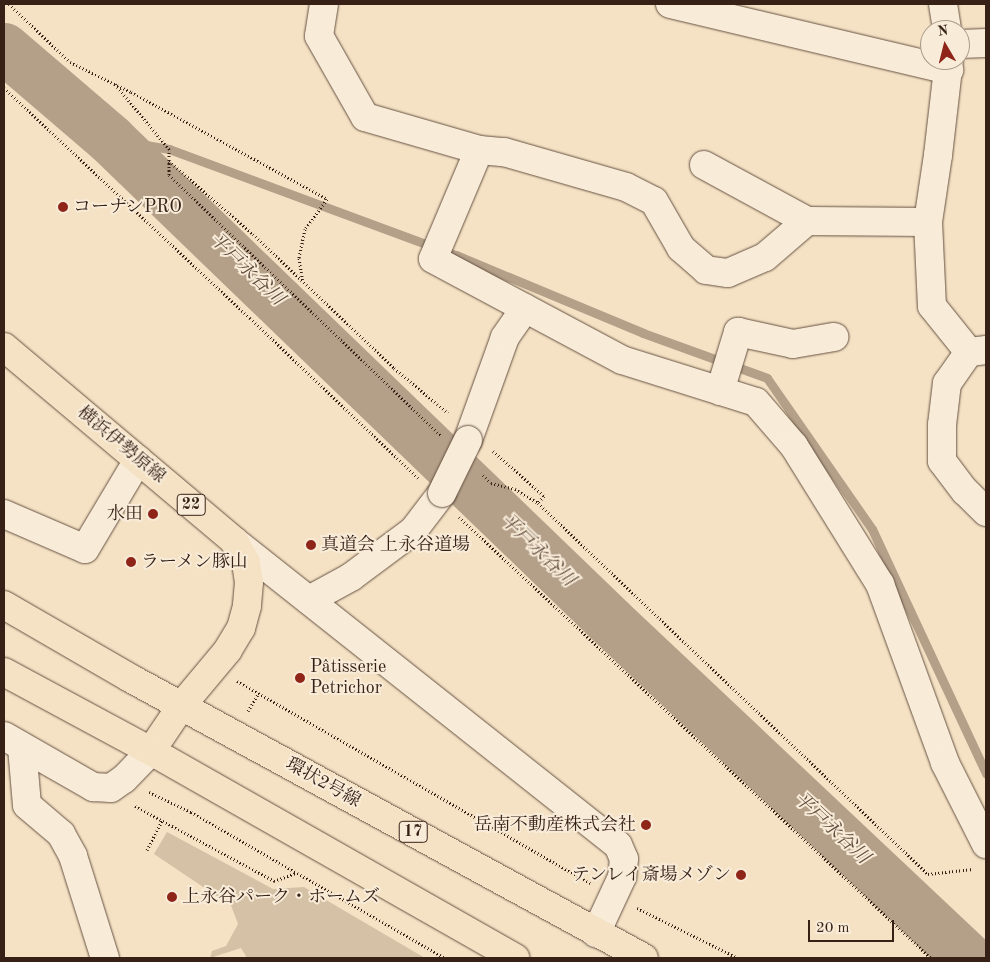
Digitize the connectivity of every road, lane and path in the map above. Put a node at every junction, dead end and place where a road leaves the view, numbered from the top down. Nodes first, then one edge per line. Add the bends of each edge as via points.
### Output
1 (9, 4) edge
2 (324, 4) edge
3 (670, 4) edge
4 (943, 4) edge
5 (945, 20) edge
6 (986, 43) edge
7 (970, 44) edge
8 (920, 59) edge
9 (948, 70) edge
10 (114, 84) junction
11 (4, 88) edge
12 (480, 150) junction
13 (169, 160) junction
14 (704, 166) dead end
15 (807, 220) junction
16 (928, 222) junction
17 (303, 282) junction
18 (525, 308) junction
19 (834, 337) dead end
20 (4, 347) edge
21 (977, 351) edge
22 (722, 384) junction
23 (460, 437) junction
24 (138, 460) junction
25 (478, 470) dead end
26 (440, 495) junction
27 (538, 503) junction
28 (986, 512) edge
29 (4, 514) edge
30 (234, 541) junction
31 (309, 600) junction
32 (4, 605) edge
33 (214, 668) junction
34 (4, 672) edge
35 (182, 705) junction
36 (13, 742) edge
37 (151, 751) junction
38 (126, 791) junction
39 (162, 820) junction
40 (147, 850) dead end
41 (981, 856) edge
42 (296, 872) junction
43 (614, 896) junction
44 (596, 933) junction
45 (105, 958) edge
46 (445, 958) edge
47 (515, 958) edge
48 (644, 958) edge
49 (738, 958) edge
50 (932, 958) edge

1 - 10 path via 70,62
2 - 12 street via 319,36 365,117
3 - 8 street
4 - 5 street
6 - 7 street
9 - 16 street
10 - 13 path via 169,150
10 - 17 path via 327,199 305,229 299,258
11 - 26 path
12 - 15 street via 504,152 626,186 654,201 681,248 706,270 728,273 765,257
12 - 18 street via 433,259
13 - 17 path
13 - 23 path via 169,175
14 - 15 street
15 - 16 street
16 - 21 street via 932,306
17 - 23 path via 394,368
18 - 22 street via 622,360
18 - 23 street via 505,337
19 - 22 street via 793,344 738,332
20 - 24 main road, 横浜伊勢原線 / 22
21 - 28 street via 947,383 942,461
22 - 41 street via 756,402 794,446 880,584
23 - 26 street, bridge
23 - 27 path via 516,468 544,496
24 - 29 street via 85,549
24 - 30 main road, 横浜伊勢原線 / 22
25 - 27 path via 491,483 515,489
26 - 31 street via 414,531 351,577
26 - 50 path
27 - 41 path via 928,874
30 - 31 street
30 - 33 main road, 横浜伊勢原線 / 22 via 246,563 249,582 247,606 241,628
31 - 43 street via 618,845 624,859 622,877
32 - 35 main road, 環状2号線 / 17
33 - 35 main road, 横浜伊勢原線 / 22
33 - 43 path
34 - 37 main road
35 - 37 main road, 横浜伊勢原線 / 22
35 - 44 main road, 環状2号線 / 17
36 - 38 street via 94,787
36 - 45 street via 27,805 61,834 73,856
37 - 38 street
37 - 47 main road
38 - 39 path
38 - 42 path via 191,812
39 - 40 path
39 - 42 path via 274,881
42 - 46 path
43 - 44 street
43 - 49 path
44 - 48 main road, 環状2号線 / 17

